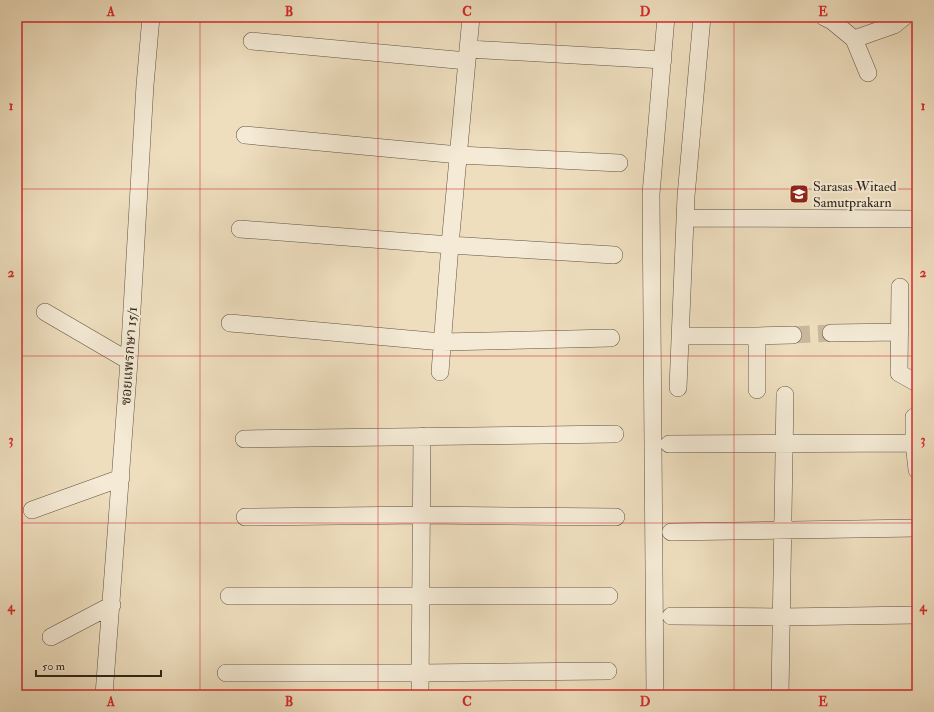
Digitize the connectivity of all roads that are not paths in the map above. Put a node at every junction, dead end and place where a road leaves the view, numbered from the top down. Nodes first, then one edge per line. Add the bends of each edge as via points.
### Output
1 (151, 17) edge
2 (471, 17) edge
3 (666, 17) edge
4 (702, 17) edge
5 (824, 17) edge
6 (904, 17) edge
7 (854, 39) junction
8 (252, 40) dead end
9 (467, 55) junction
10 (663, 60) junction
11 (868, 73) dead end
12 (245, 135) dead end
13 (459, 155) junction
14 (619, 163) dead end
15 (685, 218) junction
16 (917, 219) edge
17 (240, 229) dead end
18 (450, 245) junction
19 (614, 255) dead end
20 (900, 287) dead end
21 (45, 312) dead end
22 (230, 323) dead end
23 (900, 332) junction
24 (831, 333) tunnel mouth
25 (793, 335) tunnel mouth
26 (680, 336) junction
27 (757, 336) junction
28 (611, 338) dead end
29 (442, 342) junction
30 (129, 362) junction
31 (440, 372) dead end
32 (917, 381) edge
33 (678, 388) dead end
34 (757, 390) dead end
35 (785, 395) dead end
36 (914, 416) dead end
37 (615, 434) dead end
38 (422, 436) junction
39 (244, 438) dead end
40 (784, 443) junction
41 (916, 443) edge
42 (669, 444) dead end
43 (917, 470) edge
44 (121, 478) junction
45 (32, 510) dead end
46 (422, 515) junction
47 (245, 517) dead end
48 (616, 517) dead end
49 (917, 528) edge
50 (782, 531) junction
51 (671, 532) dead end
52 (421, 595) junction
53 (229, 596) dead end
54 (609, 596) dead end
55 (112, 605) junction
56 (917, 615) edge
57 (672, 616) dead end
58 (780, 617) junction
59 (50, 637) dead end
60 (608, 671) dead end
61 (226, 673) dead end
62 (420, 673) junction
63 (106, 674) junction
64 (93, 695) edge
65 (104, 695) edge
66 (420, 695) edge
67 (655, 695) edge
68 (780, 695) edge

1 - 30 street, ซอยแพรกษา 15/1
2 - 9 street
3 - 10 street
4 - 15 street
5 - 7 street
6 - 7 street via 894,25
7 - 11 street
8 - 9 street
9 - 10 street
9 - 13 street
10 - 67 street via 652,194
12 - 13 street
13 - 14 street
13 - 18 street
15 - 16 street
15 - 26 street
17 - 18 street
18 - 19 street
18 - 29 street
20 - 23 street
21 - 30 street
22 - 29 street
23 - 24 street
23 - 32 street via 899,373
25 - 27 street
26 - 27 street
26 - 33 street
27 - 34 street
28 - 29 street
29 - 31 street
30 - 44 street, ซอยแพรกษา 15/1
35 - 40 street
36 - 41 street
37 - 38 street
38 - 39 street
38 - 46 street
40 - 41 street
40 - 42 street
40 - 50 street
41 - 43 street
44 - 45 street
44 - 55 street, ซอยแพรกษา 15/1
46 - 47 street
46 - 48 street
46 - 52 street
49 - 50 street
50 - 51 street
50 - 58 street
52 - 53 street
52 - 54 street
52 - 62 street
55 - 59 street
55 - 63 street, ซอยแพรกษา 15/1
56 - 58 street
57 - 58 street
58 - 68 street
60 - 62 street
61 - 62 street
62 - 66 street
63 - 64 street via 98,691
63 - 65 street, ซอยแพรกษา 15/1

